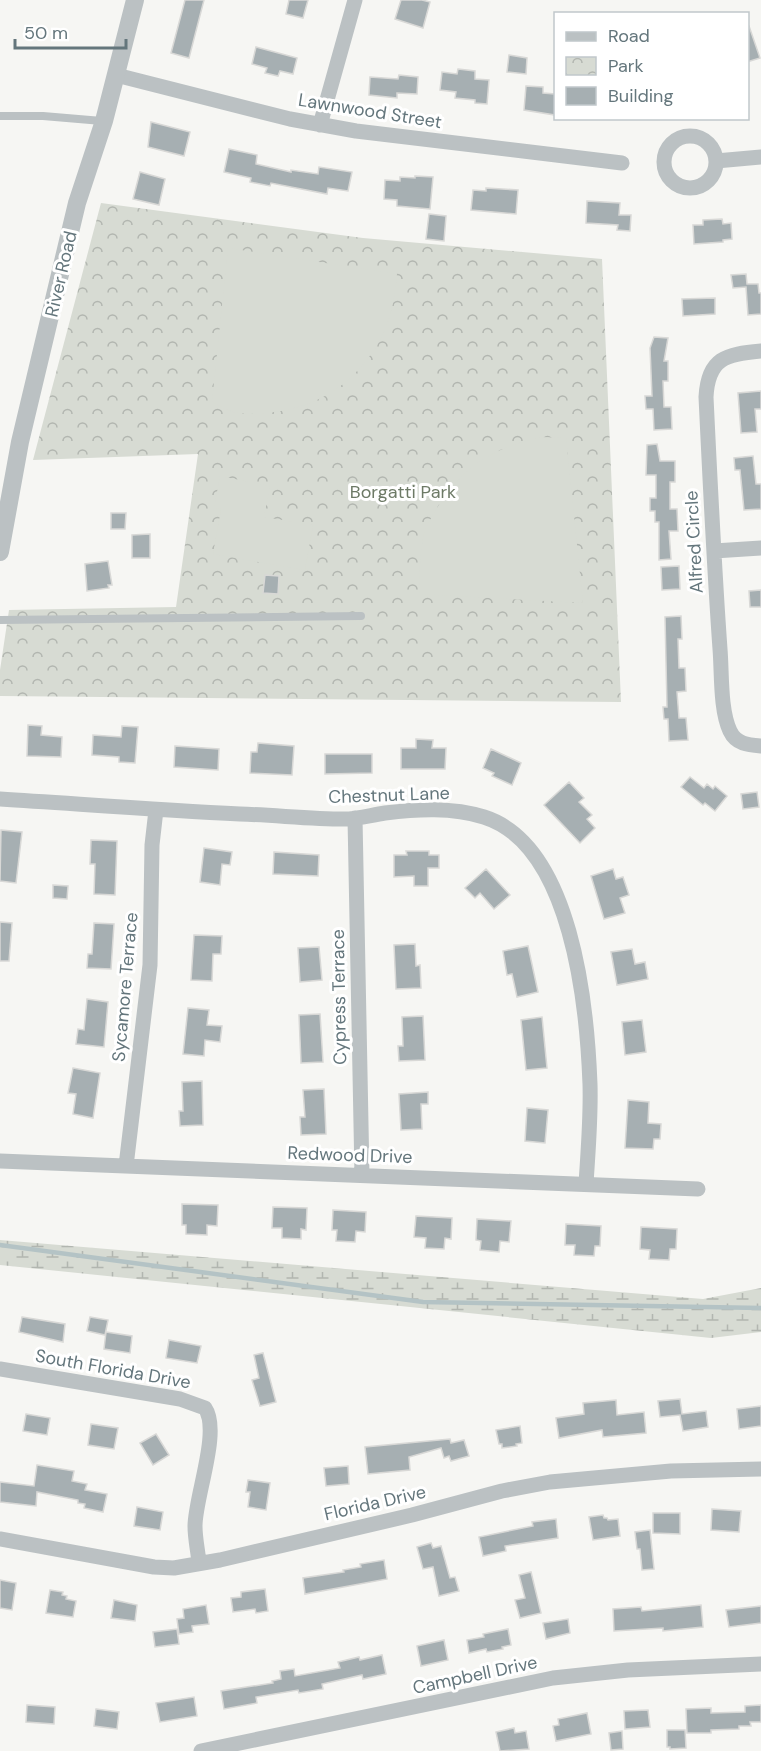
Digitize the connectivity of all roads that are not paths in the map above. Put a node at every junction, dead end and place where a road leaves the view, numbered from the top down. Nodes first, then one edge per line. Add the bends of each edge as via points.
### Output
1 (135, 0) edge
2 (355, 0) edge
3 (116, 75) junction
4 (0, 116) edge
5 (104, 121) junction
6 (320, 125) junction
7 (761, 157) edge
8 (716, 161) dead end
9 (622, 163) dead end
10 (761, 351) edge
11 (761, 548) edge
12 (714, 551) junction
13 (0, 552) edge
14 (361, 616) dead end
15 (0, 620) edge
16 (761, 746) edge
17 (0, 799) edge
18 (156, 810) junction
19 (355, 818) junction
20 (0, 1161) edge
21 (126, 1166) junction
22 (362, 1175) junction
23 (586, 1184) junction
24 (698, 1189) dead end
25 (0, 1369) edge
26 (761, 1469) edge
27 (0, 1539) edge
28 (199, 1563) junction
29 (761, 1664) edge
30 (201, 1751) edge

1 - 3 street, River Road
2 - 6 street
3 - 5 street, River Road
3 - 6 street, Lawnwood Street
4 - 5 lane
5 - 13 street, River Road via 77,203 20,442
6 - 9 street, Lawnwood Street
7 - 8 street
10 - 12 street, Alfred Circle via 726,358 715,365 708,378
11 - 12 street
12 - 16 street, Alfred Circle via 728,725 742,744
14 - 15 lane
17 - 18 street, Chestnut Lane
18 - 19 street, Chestnut Lane
18 - 21 street, Sycamore Terrace via 150,965
19 - 22 street, Cypress Terrace
19 - 23 street, Chestnut Lane via 433,810 484,817 522,839 543,866 563,911 588,1051
20 - 21 street, Redwood Drive
21 - 22 street, Redwood Drive
22 - 23 street, Redwood Drive
23 - 24 street, Redwood Drive
25 - 28 street, South Florida Drive via 180,1399 205,1408 210,1444 195,1525
26 - 28 street, Florida Drive via 671,1471 550,1482
27 - 28 street, Florida Drive via 154,1567
29 - 30 street, Campbell Drive via 627,1670 553,1678

